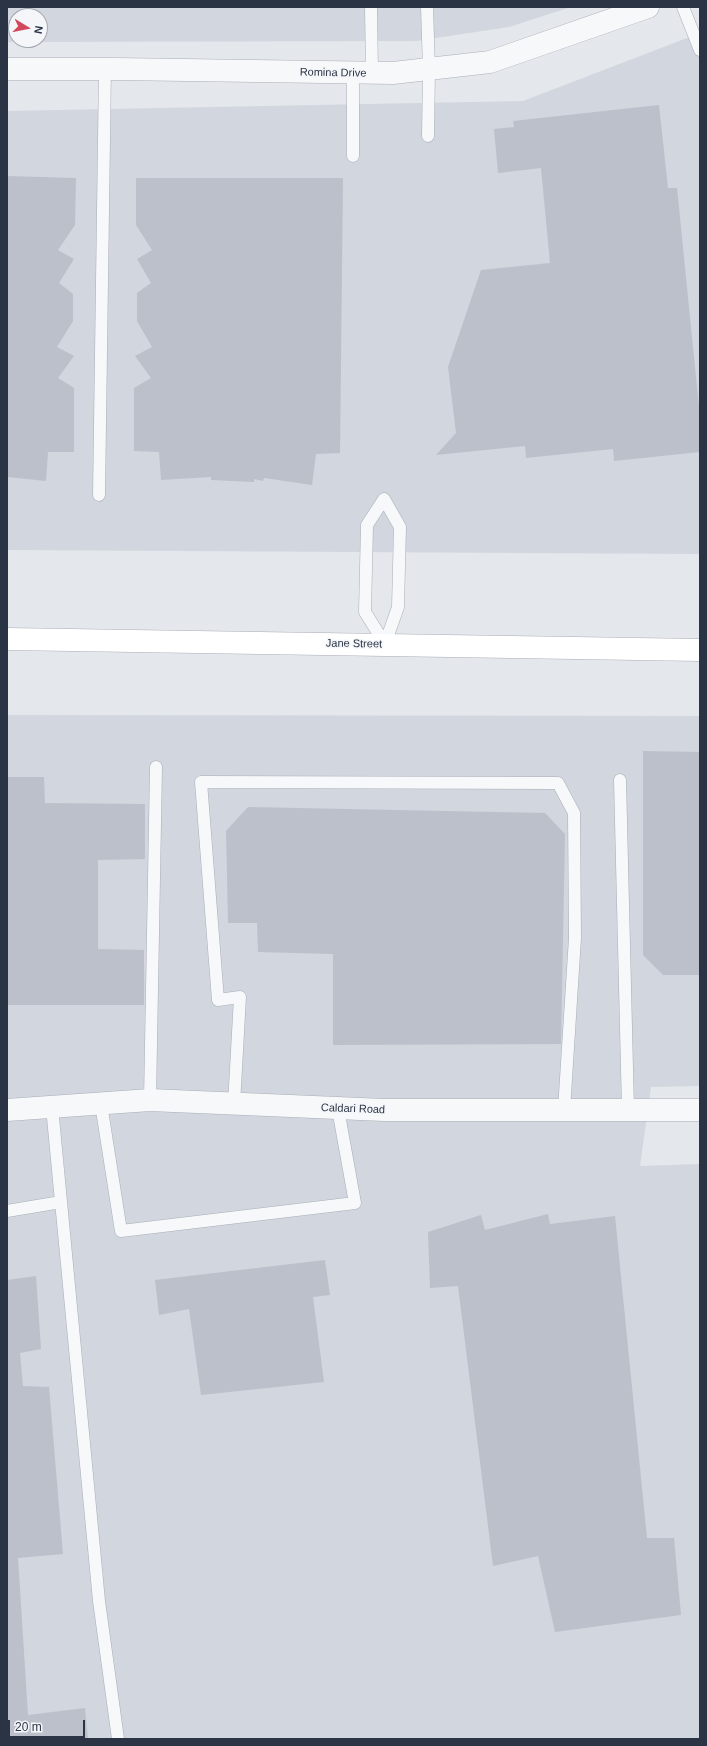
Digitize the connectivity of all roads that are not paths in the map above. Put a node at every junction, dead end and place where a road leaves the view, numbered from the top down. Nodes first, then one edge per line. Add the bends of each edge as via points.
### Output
1 (371, 7) edge
2 (427, 7) edge
3 (648, 7) edge
4 (683, 7) edge
5 (700, 50) edge
6 (105, 68) junction
7 (7, 69) edge
8 (429, 69) junction
9 (362, 73) junction
10 (428, 136) dead end
11 (353, 156) dead end
12 (99, 495) dead end
13 (7, 639) edge
14 (385, 644) junction
15 (700, 650) edge
16 (156, 767) dead end
17 (620, 780) dead end
18 (150, 1100) junction
19 (101, 1104) junction
20 (234, 1104) junction
21 (52, 1107) junction
22 (338, 1109) junction
23 (7, 1110) edge
24 (564, 1110) junction
25 (628, 1110) junction
26 (700, 1110) edge
27 (61, 1202) junction
28 (7, 1211) edge
29 (118, 1739) edge

1 - 9 lane
2 - 8 lane
3 - 8 street, Romina Drive via 490,62
4 - 5 lane
6 - 7 street, Romina Drive
6 - 9 street, Romina Drive
6 - 12 lane
8 - 9 street, Romina Drive
8 - 10 lane
9 - 11 lane
13 - 14 main road, Jane Street
14 - 14 lane via 398,607 400,527 384,499 367,525 365,612
14 - 15 main road, Jane Street
16 - 18 lane
17 - 25 lane
18 - 19 street, Caldari Road
18 - 20 street, Caldari Road
19 - 21 street, Caldari Road
19 - 22 lane via 121,1231 355,1203
20 - 22 street, Caldari Road
20 - 24 lane via 240,997 218,1000 201,782 558,783 574,813 575,938
21 - 23 street, Caldari Road
21 - 27 lane
22 - 24 street, Caldari Road
24 - 25 street, Caldari Road
25 - 26 street, Caldari Road
27 - 28 lane
27 - 29 lane via 100,1601

